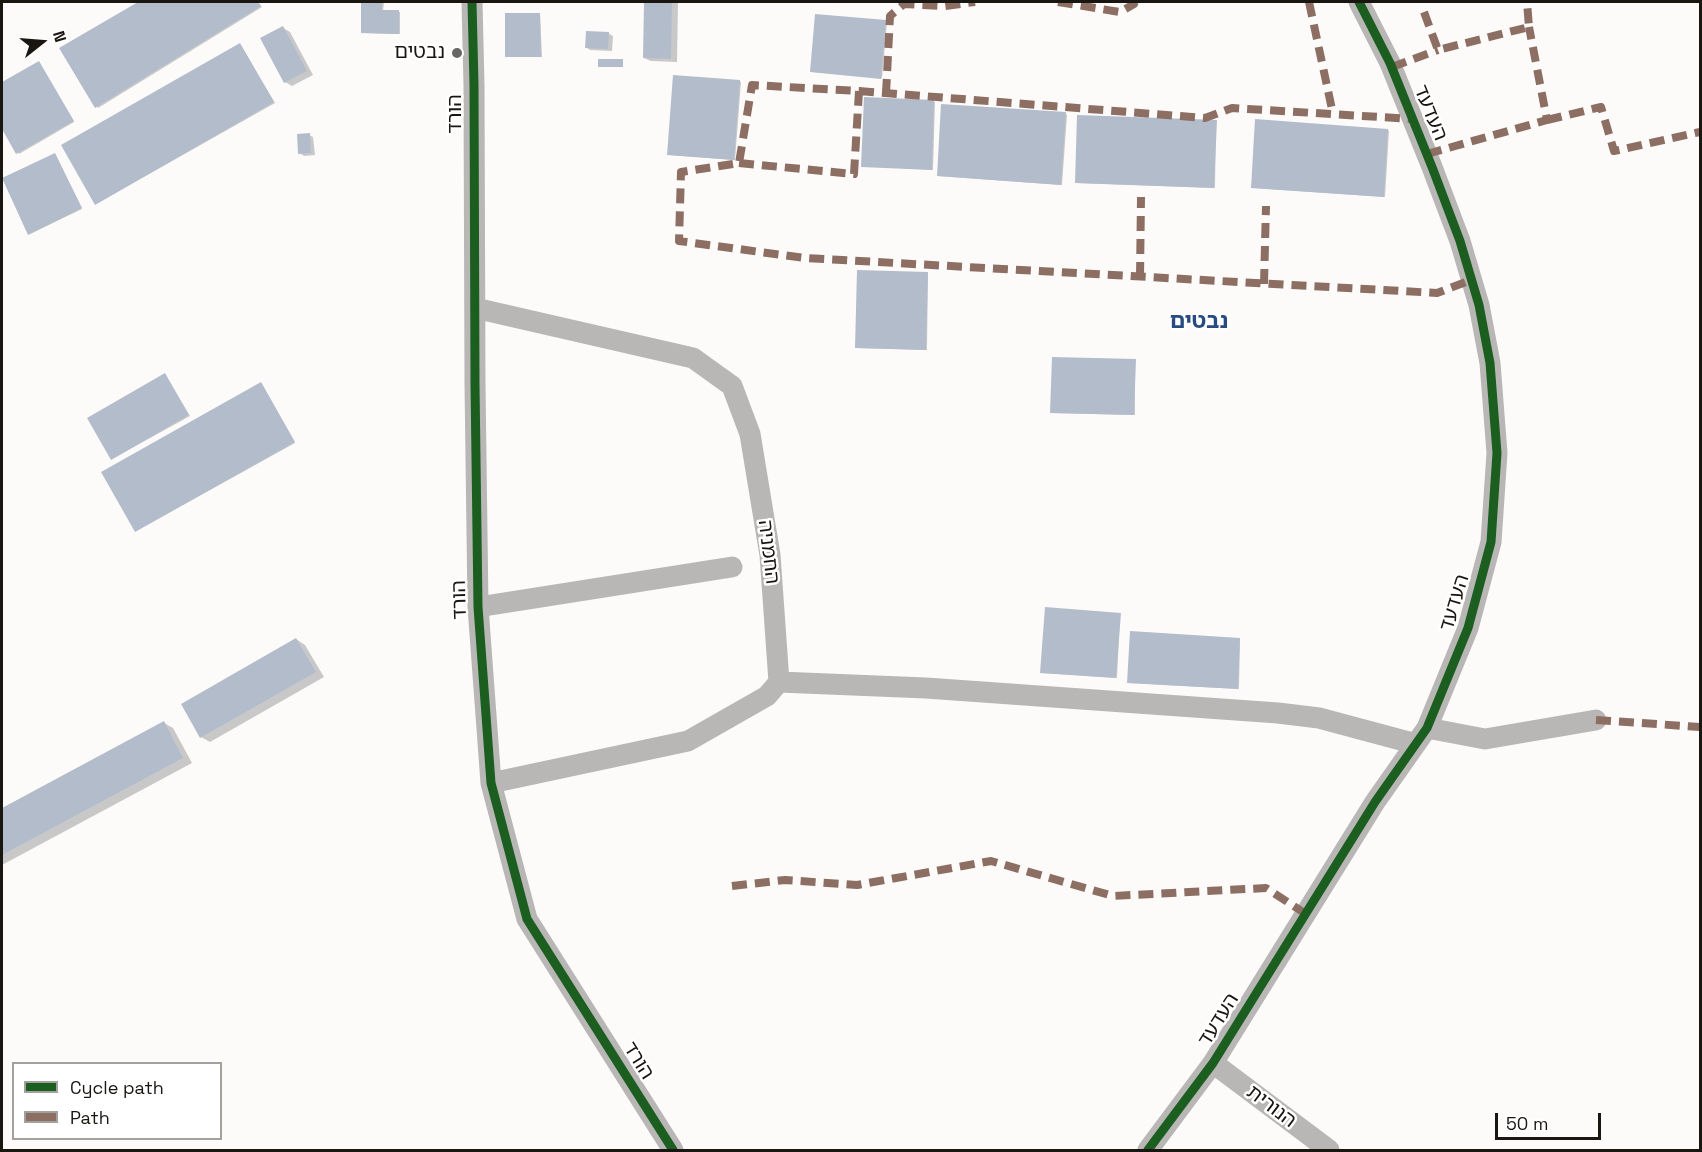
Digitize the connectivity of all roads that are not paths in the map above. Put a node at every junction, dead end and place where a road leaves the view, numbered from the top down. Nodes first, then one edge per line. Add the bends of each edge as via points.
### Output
1 (472, 2) edge
2 (1359, 2) edge
3 (475, 308) junction
4 (732, 567) dead end
5 (478, 608) junction
6 (779, 682) junction
7 (1596, 720) dead end
8 (1421, 736) junction
9 (491, 783) junction
10 (1213, 1064) junction
11 (673, 1150) edge
12 (1148, 1150) edge
13 (1329, 1150) edge

1 - 3 street, הורד
2 - 8 street, העדעד via 1392,67 1460,241 1479,305 1490,363 1497,453 1491,542 1468,628
3 - 5 street, הורד
3 - 6 street, החמניה via 693,358 732,386 750,434 770,555
4 - 5 street
5 - 9 street, הורד
6 - 8 street via 926,688 1278,713
6 - 9 street via 767,696 688,741
7 - 8 street via 1485,739
8 - 10 street, העדעד via 1375,802
9 - 11 street, הורד via 528,919
10 - 12 street, העדעד
10 - 13 street, הנורית

